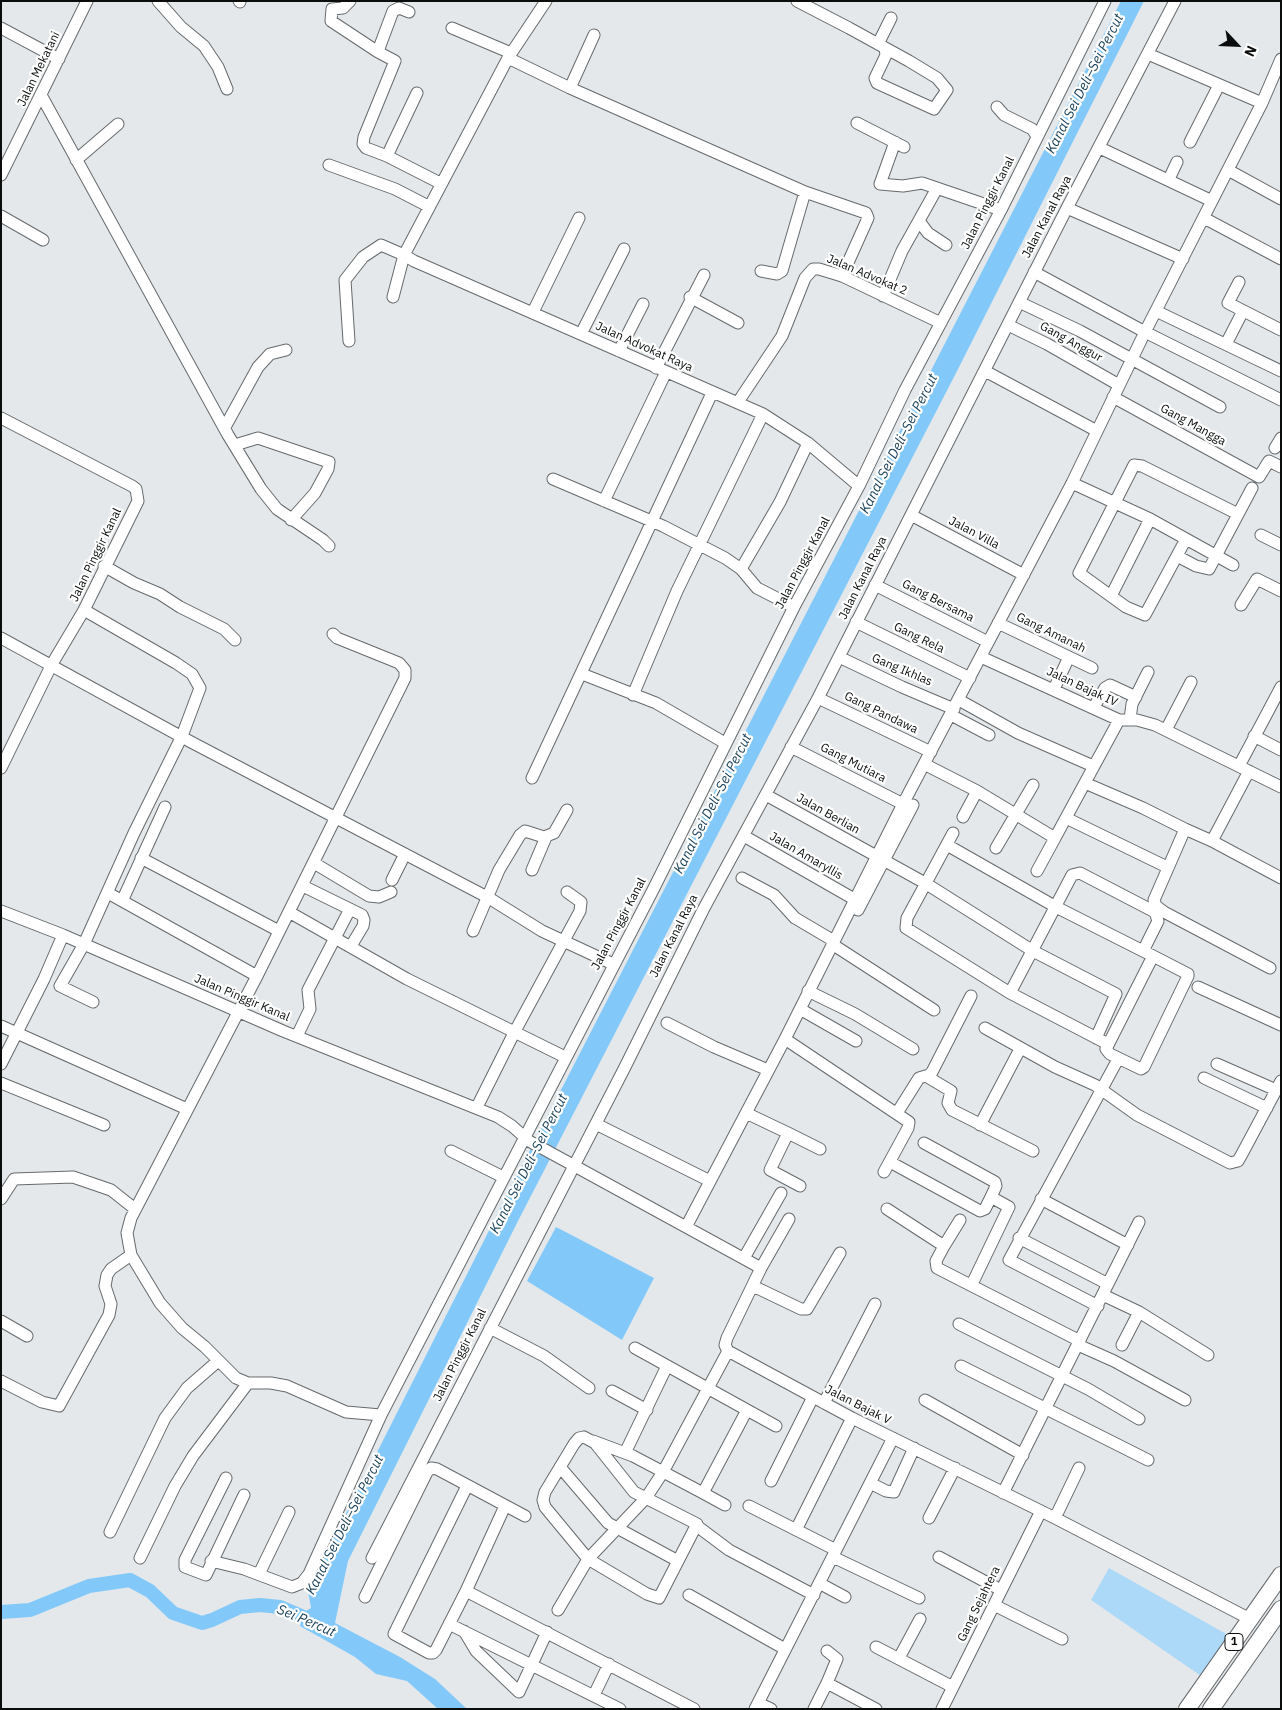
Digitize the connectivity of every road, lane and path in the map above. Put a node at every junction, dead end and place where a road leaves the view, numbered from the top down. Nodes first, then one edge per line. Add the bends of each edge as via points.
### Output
1 (87, 1) edge
2 (158, 1) edge
3 (350, 1) edge
4 (546, 1) edge
5 (797, 1) edge
6 (1175, 1) edge
7 (1102, 2) edge
8 (410, 12) dead end
9 (891, 18) dead end
10 (1, 28) edge
11 (452, 28) dead end
12 (594, 35) dead end
13 (881, 46) junction
14 (378, 52) junction
15 (1148, 54) junction
16 (509, 55) junction
17 (59, 59) junction
18 (1281, 59) edge
19 (1219, 85) junction
20 (570, 88) junction
21 (226, 90) dead end
22 (417, 93) dead end
23 (41, 95) junction
24 (1262, 104) junction
25 (997, 107) dead end
26 (856, 123) dead end
27 (118, 124) dead end
28 (1037, 136) junction
29 (1190, 142) dead end
30 (1100, 148) junction
31 (387, 156) junction
32 (76, 160) junction
33 (1177, 162) dead end
34 (329, 165) dead end
35 (1228, 170) junction
36 (1, 175) edge
37 (1169, 179) junction
38 (440, 183) junction
39 (936, 190) junction
40 (805, 192) junction
41 (1281, 199) edge
42 (1212, 202) junction
43 (428, 206) junction
44 (1067, 208) junction
45 (1001, 210) junction
46 (1, 216) edge
47 (579, 218) dead end
48 (1204, 218) junction
49 (920, 221) junction
50 (43, 240) dead end
51 (946, 245) dead end
52 (624, 249) dead end
53 (404, 255) junction
54 (1183, 259) junction
55 (1281, 259) edge
56 (761, 271) dead end
57 (1034, 272) junction
58 (704, 275) dead end
59 (842, 276) junction
60 (1239, 282) dead end
61 (883, 296) junction
62 (394, 297) dead end
63 (690, 298) junction
64 (1019, 302) junction
65 (643, 304) dead end
66 (1243, 310) junction
67 (1156, 311) junction
68 (533, 312) junction
69 (738, 323) dead end
70 (941, 323) junction
71 (1008, 325) junction
72 (1281, 330) edge
73 (1145, 332) junction
74 (581, 334) junction
75 (349, 341) dead end
76 (1226, 344) junction
77 (286, 350) dead end
78 (619, 350) junction
79 (1131, 359) junction
80 (661, 370) junction
81 (985, 371) junction
82 (1281, 371) edge
83 (1119, 385) junction
84 (712, 392) junction
85 (1113, 397) junction
86 (1281, 400) edge
87 (738, 402) junction
88 (1220, 407) dead end
89 (763, 414) junction
90 (1, 418) edge
91 (225, 427) junction
92 (1097, 431) junction
93 (808, 442) junction
94 (235, 445) junction
95 (1281, 467) edge
96 (554, 478) dead end
97 (1072, 484) junction
98 (859, 486) junction
99 (1252, 488) dead end
100 (604, 501) junction
101 (1113, 502) junction
102 (1238, 514) junction
103 (910, 515) junction
104 (1150, 519) junction
105 (291, 520) junction
106 (650, 521) junction
107 (1262, 535) dead end
108 (1186, 539) junction
109 (1281, 544) edge
110 (698, 545) junction
111 (329, 546) dead end
112 (1216, 555) junction
113 (1178, 556) junction
114 (1233, 565) dead end
115 (104, 566) junction
116 (741, 569) junction
117 (1024, 575) junction
118 (875, 585) junction
119 (1281, 591) edge
120 (1111, 596) junction
121 (1241, 605) dead end
122 (794, 607) junction
123 (84, 610) junction
124 (856, 622) junction
125 (998, 623) junction
126 (333, 634) dead end
127 (1, 638) edge
128 (235, 640) dead end
129 (988, 642) junction
130 (839, 657) junction
131 (981, 657) junction
132 (1070, 658) junction
133 (52, 664) junction
134 (1092, 668) dead end
135 (1148, 672) dead end
136 (582, 674) junction
137 (970, 678) junction
138 (1190, 682) dead end
139 (1281, 687) edge
140 (1054, 689) junction
141 (633, 695) junction
142 (1136, 697) junction
143 (818, 698) junction
144 (1278, 700) edge
145 (1094, 707) junction
146 (955, 708) junction
147 (1125, 719) junction
148 (1166, 730) junction
149 (989, 735) dead end
150 (182, 736) junction
151 (1254, 736) junction
152 (725, 743) junction
153 (791, 747) junction
154 (1281, 750) edge
155 (931, 752) junction
156 (924, 764) junction
157 (1093, 766) junction
158 (1, 768) edge
159 (1244, 768) junction
160 (532, 778) dead end
161 (1085, 783) junction
162 (1033, 785) dead end
163 (1281, 787) edge
164 (977, 791) junction
165 (766, 795) junction
166 (908, 804) junction
167 (165, 807) dead end
168 (567, 810) dead end
169 (1016, 813) junction
170 (962, 817) dead end
171 (335, 818) junction
172 (1066, 818) junction
173 (1185, 829) junction
174 (953, 833) dead end
175 (744, 836) junction
176 (546, 837) junction
177 (1056, 838) junction
178 (1212, 841) junction
179 (947, 845) junction
180 (996, 848) dead end
181 (405, 854) junction
182 (141, 858) junction
183 (880, 858) junction
184 (314, 863) junction
185 (1167, 866) junction
186 (532, 870) dead end
187 (1037, 871) dead end
188 (742, 878) dead end
189 (1281, 878) edge
190 (925, 883) junction
191 (302, 886) junction
192 (567, 892) dead end
193 (108, 893) junction
194 (488, 898) junction
195 (123, 899) junction
196 (856, 905) junction
197 (1056, 907) junction
198 (350, 909) junction
199 (1, 911) edge
200 (289, 912) junction
201 (279, 931) junction
202 (473, 931) dead end
203 (63, 935) junction
204 (335, 938) junction
205 (564, 941) junction
206 (833, 942) junction
207 (84, 944) junction
208 (351, 946) junction
209 (1033, 951) junction
210 (1148, 953) junction
211 (613, 964) junction
212 (1270, 968) dead end
213 (257, 976) junction
214 (1198, 987) dead end
215 (808, 991) junction
216 (1010, 993) junction
217 (972, 996) dead end
218 (93, 1002) dead end
219 (800, 1009) junction
220 (934, 1010) dead end
221 (239, 1011) junction
222 (667, 1023) dead end
223 (1281, 1025) edge
224 (1, 1026) edge
225 (985, 1028) dead end
226 (17, 1033) junction
227 (514, 1033) junction
228 (297, 1036) junction
229 (1096, 1038) junction
230 (785, 1039) junction
231 (856, 1041) dead end
232 (1108, 1044) junction
233 (913, 1049) dead end
234 (1020, 1049) junction
235 (565, 1057) junction
236 (1117, 1061) dead end
237 (1, 1064) edge
238 (1217, 1064) dead end
239 (768, 1070) junction
240 (926, 1076) junction
241 (1204, 1078) dead end
242 (1, 1083) edge
243 (1278, 1085) edge
244 (1102, 1091) junction
245 (477, 1107) junction
246 (1267, 1108) junction
247 (187, 1109) junction
248 (746, 1113) junction
249 (898, 1113) junction
250 (596, 1124) junction
251 (980, 1124) junction
252 (104, 1125) dead end
253 (788, 1133) junction
254 (526, 1139) junction
255 (924, 1143) dead end
256 (820, 1149) dead end
257 (451, 1151) dead end
258 (1033, 1151) dead end
259 (571, 1165) junction
260 (503, 1177) junction
261 (6, 1178) edge
262 (710, 1181) junction
263 (800, 1186) dead end
264 (782, 1193) dead end
265 (991, 1197) junction
266 (1, 1199) edge
267 (1041, 1199) junction
268 (135, 1209) junction
269 (886, 1209) dead end
270 (789, 1219) dead end
271 (960, 1220) dead end
272 (1139, 1222) dead end
273 (686, 1227) junction
274 (1019, 1238) junction
275 (1128, 1245) junction
276 (944, 1246) junction
277 (840, 1253) dead end
278 (131, 1255) junction
279 (744, 1258) junction
280 (761, 1268) junction
281 (972, 1284) junction
282 (1108, 1284) junction
283 (752, 1286) junction
284 (1100, 1301) junction
285 (875, 1304) dead end
286 (1139, 1312) junction
287 (1, 1321) edge
288 (959, 1324) dead end
289 (490, 1328) junction
290 (27, 1336) dead end
291 (1079, 1343) junction
292 (1122, 1345) dead end
293 (635, 1348) dead end
294 (728, 1351) junction
295 (1208, 1356) dead end
296 (218, 1361) junction
297 (668, 1366) junction
298 (961, 1366) dead end
299 (1062, 1377) junction
300 (1, 1381) edge
301 (248, 1383) junction
302 (589, 1388) dead end
303 (707, 1389) junction
304 (612, 1391) dead end
305 (813, 1397) junction
306 (925, 1400) dead end
307 (1185, 1400) dead end
308 (824, 1403) junction
309 (1046, 1409) junction
310 (647, 1410) junction
311 (747, 1410) junction
312 (381, 1416) junction
313 (852, 1418) junction
314 (1139, 1419) dead end
315 (776, 1426) dead end
316 (893, 1438) junction
317 (592, 1440) junction
318 (914, 1448) junction
319 (625, 1453) junction
320 (1023, 1454) junction
321 (1148, 1460) dead end
322 (560, 1467) junction
323 (955, 1468) junction
324 (1079, 1468) dead end
325 (663, 1472) junction
326 (226, 1478) dead end
327 (771, 1481) dead end
328 (870, 1483) junction
329 (467, 1486) junction
330 (703, 1493) junction
331 (1003, 1493) junction
332 (244, 1495) dead end
333 (646, 1498) junction
334 (725, 1505) dead end
335 (505, 1506) junction
336 (749, 1506) dead end
337 (1041, 1511) junction
338 (289, 1512) dead end
339 (525, 1516) dead end
340 (929, 1518) dead end
341 (1055, 1518) junction
342 (697, 1526) junction
343 (616, 1528) junction
344 (796, 1530) junction
345 (110, 1532) dead end
346 (835, 1554) junction
347 (938, 1557) dead end
348 (140, 1558) dead end
349 (372, 1558) dead end
350 (588, 1559) junction
351 (212, 1561) junction
352 (678, 1561) junction
353 (259, 1574) junction
354 (1281, 1575) edge
355 (820, 1583) junction
356 (1001, 1590) junction
357 (466, 1591) junction
358 (814, 1595) junction
359 (689, 1596) dead end
360 (365, 1597) dead end
361 (845, 1597) dead end
362 (920, 1598) dead end
363 (994, 1604) junction
364 (1281, 1609) edge
365 (558, 1610) dead end
366 (920, 1619) dead end
367 (1250, 1619) junction
368 (449, 1624) junction
369 (464, 1631) junction
370 (547, 1632) junction
371 (1062, 1639) dead end
372 (876, 1647) dead end
373 (785, 1649) junction
374 (827, 1651) dead end
375 (899, 1658) junction
376 (532, 1664) junction
377 (609, 1664) junction
378 (827, 1683) junction
379 (953, 1686) junction
380 (594, 1695) junction
381 (756, 1706) edge
382 (620, 1709) edge
383 (694, 1709) edge
384 (771, 1709) edge
385 (814, 1709) edge
386 (876, 1709) edge
387 (942, 1709) edge
388 (1187, 1709) edge
389 (1211, 1709) edge

1 - 17 street, Jalan Mekatani
2 - 21 street via 204,46 218,67
3 - 14 street via 343,8 332,9 332,21
4 - 16 street
5 - 13 street
6 - 15 street, Jalan Kanal Raya
7 - 28 street, Jalan Pinggir Kanal
8 - 14 street via 399,8 393,11
9 - 13 street
10 - 17 street
11 - 16 street
12 - 20 street
13 - 13 street via 944,84 946,93 934,109 877,83 875,78 886,55
14 - 31 street via 395,61 363,141 366,148
15 - 19 street
15 - 30 street, Jalan Kanal Raya
16 - 20 street
16 - 38 street
17 - 23 street, Jalan Mekatani
18 - 24 street
19 - 24 street
19 - 29 street
20 - 40 street
22 - 31 street
23 - 32 street
23 - 36 street, Jalan Mekatani
24 - 35 street
25 - 28 street via 1004,115 1032,129
26 - 39 street via 900,144 880,184 904,186 920,183
27 - 32 street
28 - 45 street, Jalan Pinggir Kanal
30 - 37 street
30 - 44 street, Jalan Kanal Raya
31 - 38 street
32 - 91 street
33 - 37 street
34 - 43 street via 395,189
35 - 41 street
35 - 42 street
37 - 42 street
38 - 43 street
39 - 45 street
39 - 49 street
40 - 56 street via 782,272
40 - 59 street via 868,215
42 - 48 street
43 - 53 street
44 - 54 street
44 - 57 street, Jalan Kanal Raya
45 - 70 street, Jalan Pinggir Kanal
46 - 50 street
47 - 68 street
48 - 54 street
48 - 55 street
49 - 51 street via 928,233
49 - 61 street via 902,250
52 - 74 street
53 - 62 street
53 - 68 street, Jalan Advokat Raya
53 - 75 street, Jalan Advokat Raya via 381,244 349,273 345,280
54 - 67 street
57 - 64 street, Jalan Kanal Raya
57 - 73 street
58 - 63 street
59 - 61 street, Jalan Advokat 2
59 - 87 street, Jalan Advokat 2 via 819,269 805,278 782,336
60 - 66 street via 1228,303
61 - 70 street, Jalan Advokat 2
63 - 69 street
63 - 80 street
64 - 71 street, Jalan Kanal Raya
64 - 79 street
65 - 78 street
66 - 72 street
66 - 76 street
67 - 73 street
67 - 76 street
68 - 74 street, Jalan Advokat Raya
70 - 98 street, Jalan Pinggir Kanal
71 - 81 street, Jalan Kanal Raya
71 - 83 street, Gang Anggur
73 - 79 street
73 - 86 street
74 - 78 street, Jalan Advokat Raya
76 - 82 street
77 - 91 street via 270,354 258,367
78 - 80 street, Jalan Advokat Raya
79 - 83 street
79 - 88 street
80 - 84 street, Jalan Advokat Raya
80 - 100 street
81 - 92 street
81 - 103 street, Jalan Kanal Raya
83 - 85 street
84 - 87 street, Jalan Advokat Raya
84 - 106 street
85 - 92 street
85 - 95 street, Gang Mangga via 1259,477 1269,461
87 - 89 street, Jalan Advokat Raya
89 - 93 street, Jalan Advokat Raya
89 - 110 street
90 - 115 street, Jalan Pinggir Kanal via 136,489 137,504
91 - 94 street
92 - 97 street
93 - 98 street, Jalan Advokat Raya
93 - 116 street via 780,502
94 - 105 street via 267,499
94 - 105 street via 258,438 329,462 315,493
96 - 100 street
97 - 101 street
97 - 117 street
98 - 122 street, Jalan Pinggir Kanal
99 - 102 street
100 - 106 street
101 - 102 street via 1136,464
101 - 104 street
101 - 120 street via 1079,573
102 - 112 street
103 - 117 street, Jalan Villa
103 - 118 street, Jalan Kanal Raya
104 - 108 street
104 - 120 street
105 - 111 street
106 - 110 street
106 - 136 street
107 - 109 street
108 - 112 street
108 - 113 street
110 - 116 street
110 - 141 street
112 - 113 street via 1206,570
112 - 114 street
113 - 120 street via 1145,615
115 - 123 street, Jalan Pinggir Kanal
115 - 128 street via 224,629
116 - 122 street via 757,588
117 - 125 street
118 - 124 street, Jalan Kanal Raya
118 - 129 street, Gang Bersama
119 - 121 street via 1256,579
122 - 152 street, Jalan Pinggir Kanal
123 - 133 street, Jalan Pinggir Kanal
123 - 150 street via 192,674 200,688
124 - 130 street, Jalan Kanal Raya
124 - 137 street, Gang Rela
125 - 129 street
125 - 132 street, Gang Amanah
126 - 171 street via 399,663 405,673
127 - 133 street
129 - 131 street
130 - 143 street, Jalan Kanal Raya
130 - 146 street, Gang Ikhlas
131 - 137 street
131 - 140 street, Jalan Bajak IV
132 - 134 street, Gang Amanah
132 - 140 street
133 - 150 street
133 - 158 street, Jalan Pinggir Kanal
135 - 142 street
136 - 141 street
136 - 160 street
137 - 146 street
138 - 148 street
139 - 144 street
140 - 145 street, Jalan Bajak IV
141 - 152 street via 656,703
142 - 145 street via 1110,685
142 - 147 street
143 - 153 street, Jalan Kanal Raya
143 - 155 street, Gang Pandawa
144 - 151 street
145 - 147 street, Jalan Bajak IV
146 - 149 street
146 - 155 street
146 - 157 street
147 - 148 street, Jalan Bajak IV
147 - 157 street
148 - 159 street, Jalan Bajak IV
150 - 171 street
150 - 193 street
151 - 154 street
151 - 159 street
152 - 211 street, Jalan Pinggir Kanal
153 - 165 street, Jalan Kanal Raya
153 - 166 street, Gang Mutiara
155 - 156 street
156 - 164 street
156 - 166 street
157 - 161 street
159 - 163 street, Jalan Bajak IV
159 - 178 street
161 - 172 street
161 - 173 street
162 - 169 street
164 - 169 street
164 - 170 street
165 - 175 street, Jalan Kanal Raya
165 - 183 street, Jalan Berlian
166 - 183 street
167 - 182 street
168 - 176 street via 554,833
169 - 177 street
169 - 180 street
171 - 181 street
171 - 184 street
172 - 177 street
172 - 185 street
173 - 178 street
173 - 185 street
174 - 179 street
175 - 196 street, Jalan Amaryllis
175 - 250 street, Jalan Kanal Raya via 703,910
176 - 186 street
176 - 194 street via 526,831 520,835 499,870
177 - 187 street
178 - 189 street
179 - 190 street
179 - 197 street
181 - 184 street via 391,886 379,897 369,896
181 - 194 street
182 - 195 street
182 - 201 street
183 - 190 street, Jalan Berlian
183 - 196 street
184 - 191 street
185 - 212 street via 1154,896 1158,908
188 - 206 street via 774,895 795,918
190 - 209 street, Jalan Berlian
190 - 216 street via 906,922 908,931
191 - 198 street
191 - 200 street
192 - 205 street via 582,905
193 - 195 street
193 - 207 street
194 - 202 street
194 - 205 street
195 - 213 street
196 - 206 street
197 - 209 street
197 - 210 street
197 - 210 street via 1069,878 1077,873 1123,894 1158,916
198 - 204 street
198 - 208 street via 362,915 364,920
199 - 203 street, Jalan Pinggir Kanal
200 - 201 street
200 - 204 street
201 - 213 street
203 - 207 street, Jalan Pinggir Kanal
203 - 226 street
204 - 208 street
204 - 228 street via 308,990 310,1009
205 - 211 street
205 - 227 street
206 - 215 street
206 - 220 street
207 - 218 street via 60,986
207 - 221 street, Jalan Pinggir Kanal
208 - 227 street via 407,979
209 - 216 street
209 - 229 street, Jalan Berlian via 1117,994
210 - 232 street
210 - 232 street via 1189,976 1144,1067 1110,1054 1106,1050
211 - 235 street, Jalan Pinggir Kanal
213 - 221 street
214 - 223 street
215 - 219 street
215 - 233 street via 855,1014
216 - 229 street
217 - 240 street via 932,1072
219 - 230 street
219 - 231 street
221 - 228 street, Jalan Pinggir Kanal
221 - 247 street
222 - 239 street
224 - 226 street
225 - 234 street
226 - 237 street
226 - 247 street
227 - 235 street
227 - 245 street
228 - 245 street, Jalan Pinggir Kanal
229 - 232 street
230 - 239 street
230 - 249 street
234 - 244 street
234 - 251 street
235 - 254 street, Jalan Pinggir Kanal
236 - 244 street
238 - 243 street
239 - 248 street
240 - 249 street via 919,1078
240 - 251 street via 950,1091 949,1108
241 - 246 street
242 - 252 street
243 - 246 street
244 - 246 street via 1137,1115 1232,1163 1238,1160
244 - 267 street
245 - 254 street, Jalan Pinggir Kanal via 512,1126
247 - 268 street
248 - 253 street
248 - 262 street
249 - 265 street via 910,1124 887,1167 980,1211 985,1209
250 - 259 street, Jalan Kanal Raya
250 - 262 street
251 - 258 street
253 - 256 street
253 - 263 street via 770,1170
254 - 259 street
254 - 260 street, Jalan Pinggir Kanal
255 - 265 street via 994,1182 996,1186
257 - 260 street
259 - 273 street
259 - 289 street, Jalan Pinggir Kanal
260 - 312 street, Jalan Pinggir Kanal
261 - 266 street
261 - 268 street via 80,1178 110,1190
262 - 273 street
264 - 279 street
265 - 281 street via 1007,1205 1009,1210
267 - 274 street
267 - 275 street
268 - 278 street via 128,1228
269 - 276 street
270 - 280 street
271 - 276 street
272 - 275 street
273 - 279 street
274 - 282 street
274 - 284 street via 1010,1262
275 - 282 street
276 - 281 street via 935,1264 937,1268
277 - 283 street via 806,1309
278 - 296 street via 173,1320
278 - 300 street via 107,1275 111,1304 109,1315 59,1406 42,1402
279 - 280 street
280 - 283 street
281 - 291 street
282 - 284 street
283 - 294 street via 727,1338 725,1345
284 - 286 street
284 - 291 street
285 - 308 street
286 - 292 street
286 - 295 street
287 - 290 street
288 - 299 street
289 - 302 street via 544,1356
289 - 349 street, Jalan Pinggir Kanal
291 - 299 street
291 - 307 street
293 - 297 street
294 - 303 street
294 - 305 street, Jalan Bajak V
296 - 301 street via 236,1378
296 - 345 street via 187,1388 165,1418
297 - 303 street
297 - 310 street
298 - 309 street
299 - 309 street
299 - 314 street
301 - 312 street via 287,1386 346,1412
301 - 348 street via 193,1456 170,1494
303 - 311 street
303 - 325 street
304 - 310 street
305 - 308 street, Jalan Bajak V
305 - 327 street
306 - 320 street
308 - 313 street, Jalan Bajak V
309 - 320 street
309 - 321 street
310 - 319 street
311 - 315 street
311 - 330 street
312 - 353 street, Jalan Pinggir Kanal via 306,1579 292,1587
313 - 316 street, Jalan Bajak V
313 - 344 street
316 - 318 street, Jalan Bajak V
316 - 328 street
317 - 319 street
317 - 322 street via 578,1438
317 - 333 street via 634,1492
318 - 323 street, Jalan Bajak V
318 - 328 street via 894,1492
319 - 325 street
320 - 331 street
322 - 343 street via 602,1518
322 - 350 street via 545,1492 544,1503
323 - 331 street, Jalan Bajak V
323 - 340 street
324 - 341 street
325 - 330 street
325 - 333 street
326 - 351 street via 184,1565 204,1576
328 - 346 street
329 - 335 street
329 - 360 street via 437,1469 429,1470
329 - 368 street via 394,1634 432,1654
330 - 334 street
331 - 337 street, Jalan Bajak V
332 - 351 street
333 - 342 street via 691,1519
333 - 343 street
335 - 339 street
335 - 357 street
336 - 344 street
337 - 341 street, Jalan Bajak V
337 - 356 street, Gang Sejahtera
338 - 353 street
341 - 367 street, Jalan Bajak V
342 - 352 street
342 - 358 street via 729,1550
343 - 350 street
343 - 352 street
344 - 346 street
346 - 355 street
346 - 362 street
347 - 356 street
350 - 352 street via 657,1598
350 - 365 street
351 - 353 street
354 - 367 highway, 1
355 - 358 street
355 - 361 street
356 - 363 street, Gang Sejahtera
357 - 368 street
357 - 370 street
358 - 373 street
359 - 373 street
363 - 371 street
363 - 379 street, Gang Sejahtera
364 - 389 highway, 1
366 - 375 street
367 - 388 highway, 1
368 - 369 street
369 - 376 street
369 - 376 street via 476,1651 519,1692
370 - 376 street
370 - 377 street
372 - 375 street
373 - 381 street
374 - 378 street via 837,1659
375 - 379 street
376 - 380 street
377 - 380 street
377 - 383 street
378 - 385 street
378 - 386 street
379 - 387 street, Gang Sejahtera
380 - 382 street
381 - 384 street

